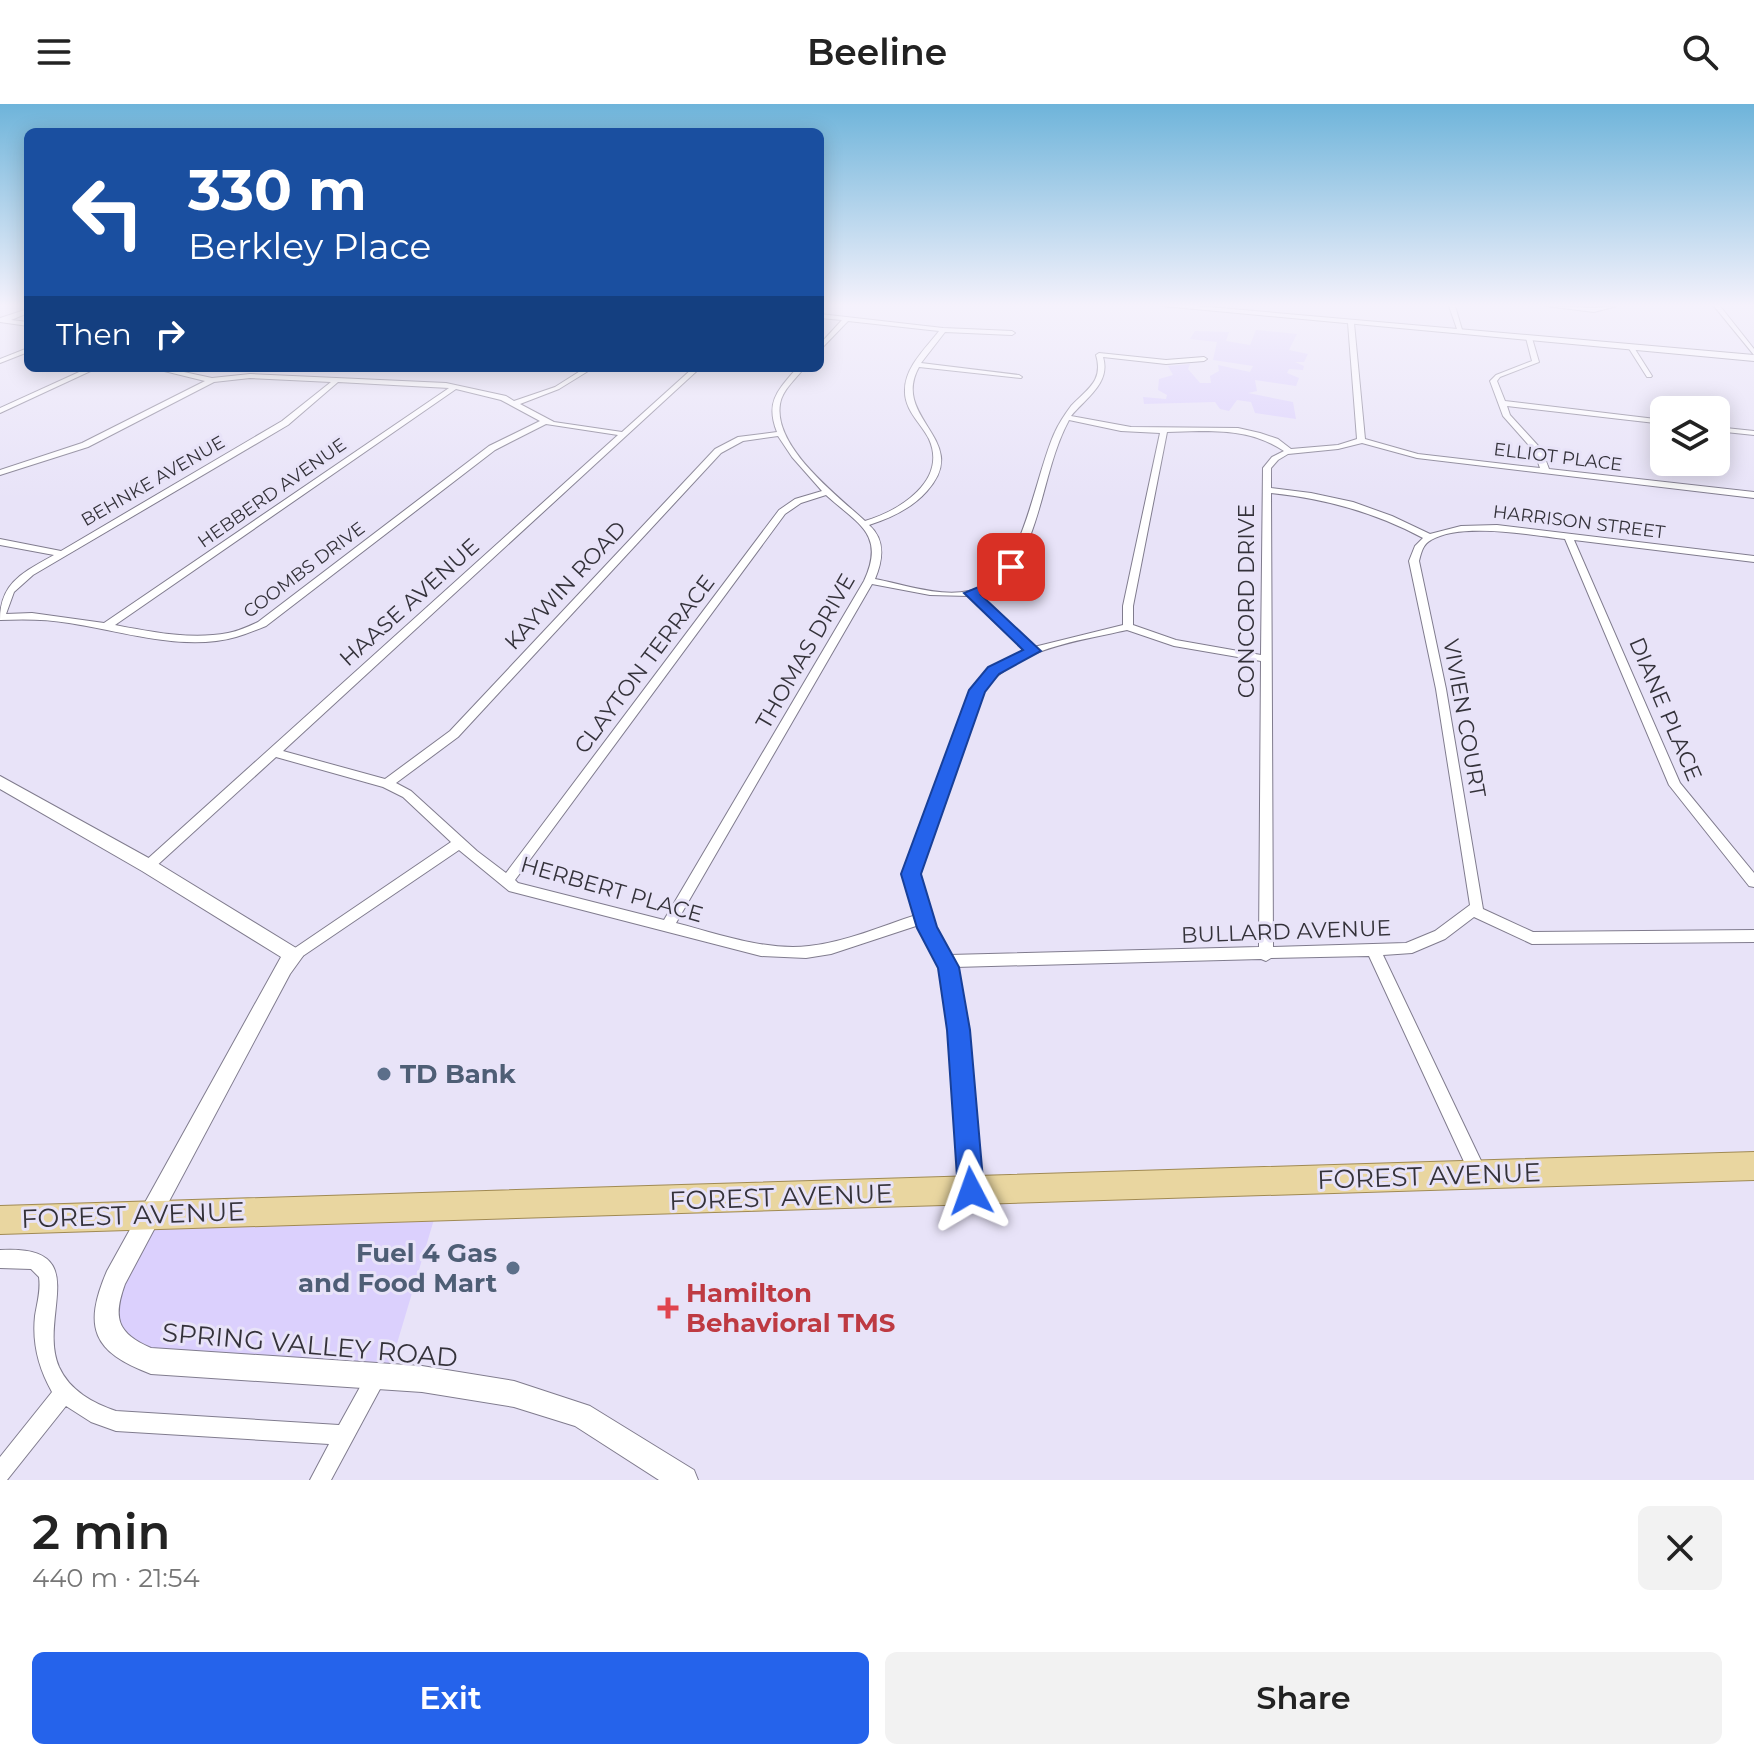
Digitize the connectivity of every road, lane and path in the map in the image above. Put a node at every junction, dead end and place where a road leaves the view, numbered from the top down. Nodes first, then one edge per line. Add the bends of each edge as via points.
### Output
1 (917, 370) edge
2 (962, 370) edge
3 (1102, 370) edge
4 (1355, 370) edge
5 (1514, 370) edge
6 (1645, 370) edge
7 (85, 372) edge
8 (180, 372) edge
9 (390, 372) edge
10 (583, 372) edge
11 (693, 372) edge
12 (798, 372) edge
13 (1649, 376) dead end
14 (1019, 377) dead end
15 (212, 380) junction
16 (384, 381) junction
17 (335, 382) junction
18 (455, 387) junction
19 (1502, 403) junction
20 (513, 404) junction
21 (0, 411) edge
22 (1067, 417) junction
23 (1650, 420) edge
24 (546, 421) junction
25 (1164, 430) junction
26 (1730, 430) edge
27 (1754, 433) edge
28 (624, 434) junction
29 (780, 434) junction
30 (1361, 440) junction
31 (1291, 452) junction
32 (1, 472) edge
33 (1546, 472) junction
34 (1266, 490) junction
35 (829, 491) junction
36 (1754, 495) edge
37 (863, 524) junction
38 (1568, 536) junction
39 (1429, 537) junction
40 (0, 542) edge
41 (61, 554) junction
42 (1754, 559) edge
43 (869, 581) junction
44 (971, 593) junction
45 (0, 617) edge
46 (108, 625) junction
47 (1128, 627) junction
48 (1033, 651) junction
49 (1266, 659) junction
50 (274, 752) junction
51 (0, 782) edge
52 (387, 784) junction
53 (460, 843) junction
54 (148, 866) junction
55 (507, 881) junction
56 (1754, 882) edge
57 (1473, 910) junction
58 (924, 918) junction
59 (667, 926) junction
60 (1754, 936) edge
61 (1374, 952) junction
62 (1266, 955) junction
63 (294, 956) junction
64 (945, 961) junction
65 (1754, 1166) edge
66 (1479, 1175) junction
67 (971, 1191) junction
68 (148, 1214) junction
69 (0, 1220) edge
70 (0, 1259) edge
71 (377, 1376) junction
72 (64, 1393) junction
73 (344, 1435) junction
74 (0, 1473) edge
75 (320, 1480) edge
76 (684, 1480) edge

1 - 37 street via 908,388 910,399 934,441 937,466 915,501 892,516
2 - 14 street
3 - 22 street via 1100,381
4 - 30 street
5 - 19 street via 1494,378
6 - 13 street
7 - 21 street
8 - 15 street
9 - 16 street
10 - 20 street
11 - 28 street, HAASE AVENUE
12 - 29 street via 776,402
15 - 17 street via 253,376
15 - 32 street via 85,445
16 - 17 street
16 - 18 street
17 - 41 street, BEHNKE AVENUE via 285,423
18 - 20 street via 488,392
18 - 46 street, HEBBERD AVENUE
19 - 23 street
19 - 33 street via 1511,422 1538,450
20 - 24 street
22 - 25 street via 1125,429
22 - 44 street via 1011,567 991,587
24 - 28 street
24 - 46 street, COOMBS DRIVE via 492,448 251,630 200,641
25 - 31 street via 1236,431 1273,440
25 - 47 street
26 - 27 street
28 - 50 street, HAASE AVENUE
29 - 35 street, THOMAS DRIVE
29 - 52 street, KAYWIN ROAD via 741,439 718,451 454,734
30 - 31 street
30 - 33 street, ELLIOT PLACE via 1417,456
31 - 34 street, CONCORD DRIVE via 1269,463
33 - 36 street, ELLIOT PLACE
34 - 39 street via 1348,501
34 - 49 street, CONCORD DRIVE
35 - 37 street, THOMAS DRIVE
35 - 55 street, CLAYTON TERRACE via 782,512
37 - 43 street, THOMAS DRIVE via 878,544
38 - 39 street, HARRISON STREET via 1481,527
38 - 42 street, HARRISON STREET
38 - 56 street, DIANE PLACE via 1675,785
39 - 57 street, VIVIEN COURT via 1414,561 1441,689 1477,907
40 - 41 street
41 - 45 street, BEHNKE AVENUE via 17,582
43 - 44 street
43 - 59 street, THOMAS DRIVE
44 - 48 street
45 - 46 street, COOMBS DRIVE via 48,615
47 - 48 street
47 - 49 street via 1174,643
48 - 58 street via 994,670 977,690 911,874
49 - 62 street, CONCORD DRIVE
50 - 52 street, HERBERT PLACE
50 - 54 street, HAASE AVENUE
51 - 54 street
52 - 53 street, HERBERT PLACE via 407,794
53 - 55 street, HERBERT PLACE
53 - 63 street
54 - 63 street
55 - 59 street, HERBERT PLACE
57 - 60 street via 1532,938
57 - 61 street, BULLARD AVENUE via 1425,944
58 - 59 street, HERBERT PLACE via 806,952 761,950
58 - 64 street
61 - 62 street, BULLARD AVENUE
61 - 66 street
62 - 64 street, BULLARD AVENUE
63 - 68 street, SPRING VALLEY ROAD
64 - 67 street via 959,1030
65 - 66 main road, FOREST AVENUE
66 - 67 main road, FOREST AVENUE
67 - 68 main road, FOREST AVENUE
68 - 69 main road, FOREST AVENUE
68 - 71 street, SPRING VALLEY ROAD via 104,1313 112,1333 132,1355 151,1361
70 - 72 street via 21,1258 46,1271 50,1286 44,1348
71 - 73 street
71 - 76 street, SPRING VALLEY ROAD via 552,1403 581,1415
72 - 73 street via 91,1414 116,1421
72 - 74 street
73 - 75 street

